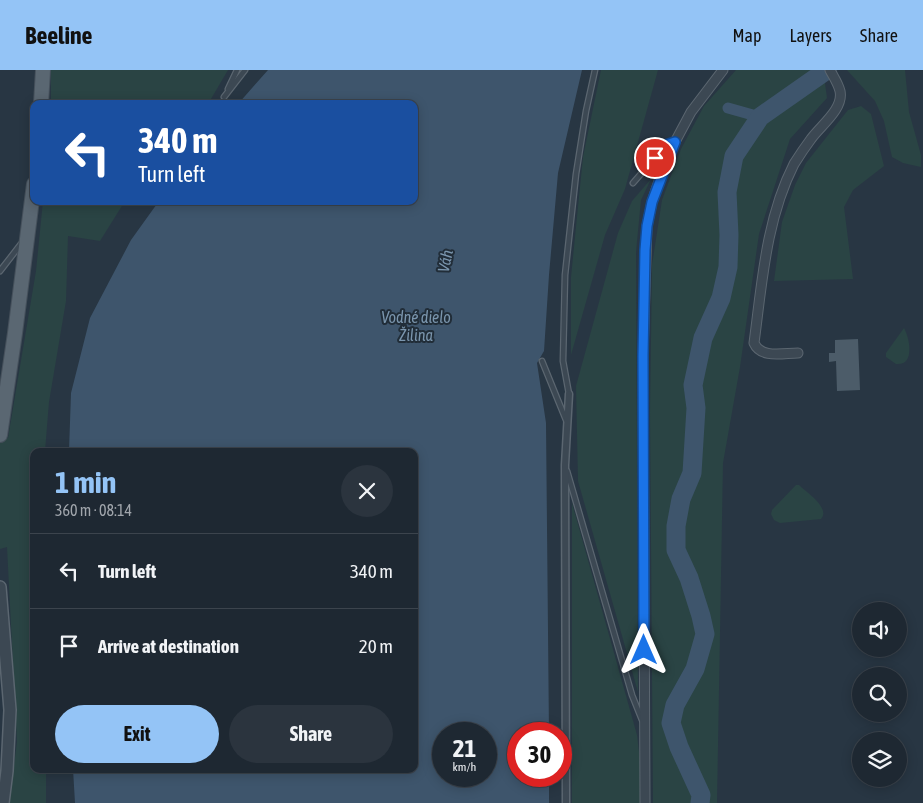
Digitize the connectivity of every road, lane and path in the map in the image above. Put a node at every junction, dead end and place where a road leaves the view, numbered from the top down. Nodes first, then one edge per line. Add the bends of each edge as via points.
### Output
1 (43, 70) edge
2 (237, 70) edge
3 (245, 70) edge
4 (596, 70) edge
5 (723, 70) edge
6 (830, 70) edge
7 (41, 100) edge
8 (675, 142) junction
9 (633, 183) dead end
10 (31, 205) edge
11 (28, 232) junction
12 (0, 271) edge
13 (798, 353) dead end
14 (542, 361) dead end
15 (569, 394) joint
16 (1, 421) edge
17 (566, 421) junction
18 (0, 435) edge
19 (565, 465) junction
20 (0, 586) edge
21 (1, 607) edge
22 (644, 725) junction
23 (3, 803) edge
24 (566, 803) edge
25 (645, 803) edge

1 - 7 main road
2 - 3 lane via 224,97
4 - 15 lane via 576,174 565,275 563,362
5 - 8 street via 691,112
6 - 13 street via 840,92 840,100 811,138 783,188 767,252 754,344 756,350 764,354
8 - 9 lane via 666,145
8 - 22 street via 652,202 645,250
10 - 11 main road
11 - 12 lane
11 - 16 main road
14 - 17 lane
15 - 17 street
16 - 18 main road
17 - 19 street
19 - 22 lane via 632,695
19 - 24 street
20 - 21 street
21 - 23 street via 10,710
22 - 25 street

